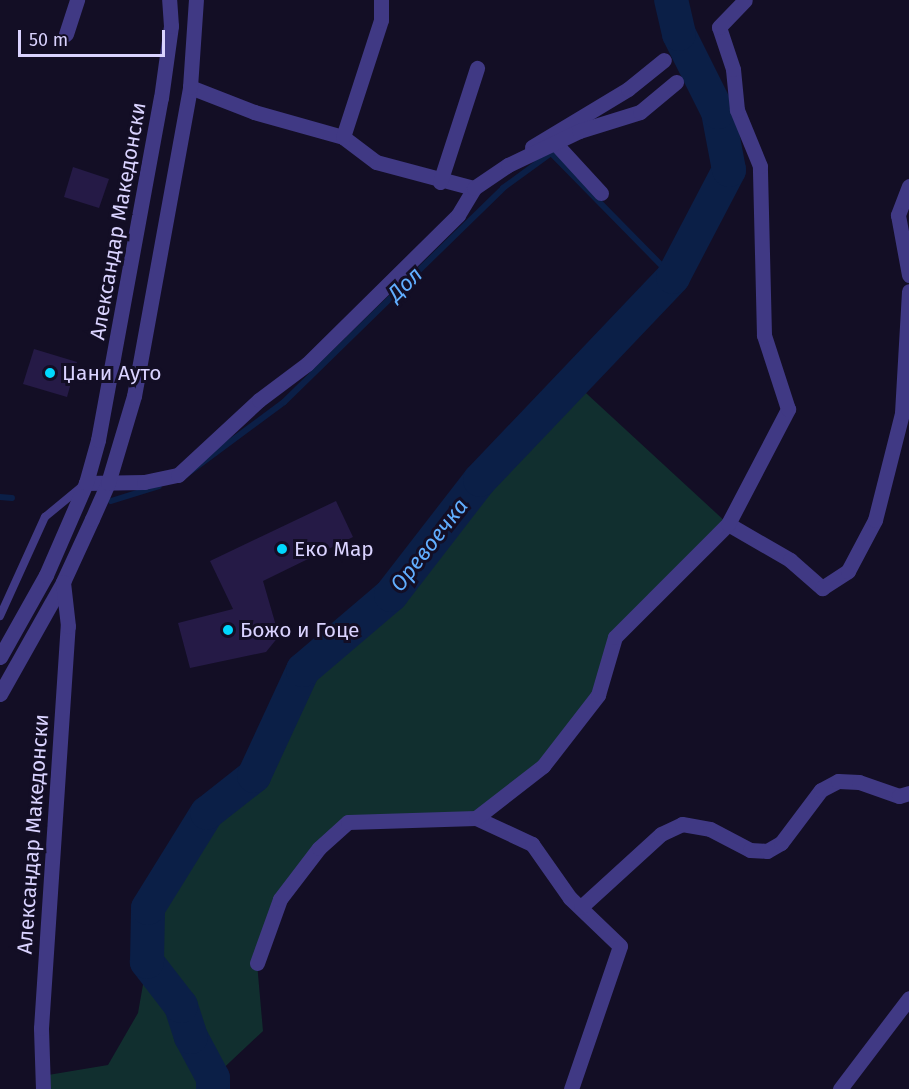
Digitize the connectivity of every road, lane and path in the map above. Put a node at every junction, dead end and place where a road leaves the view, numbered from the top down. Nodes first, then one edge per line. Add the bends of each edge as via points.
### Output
1 (77, 0) edge
2 (169, 0) edge
3 (196, 0) edge
4 (381, 0) edge
5 (745, 0) edge
6 (66, 34) dead end
7 (664, 60) dead end
8 (477, 68) dead end
9 (676, 82) dead end
10 (190, 87) junction
11 (343, 137) junction
12 (555, 143) junction
13 (508, 165) junction
14 (440, 182) junction
15 (909, 186) edge
16 (474, 188) junction
17 (601, 193) dead end
18 (909, 275) edge
19 (909, 291) edge
20 (86, 483) junction
21 (108, 483) junction
22 (728, 524) junction
23 (46, 574) junction
24 (63, 582) junction
25 (0, 616) edge
26 (0, 657) edge
27 (0, 694) edge
28 (909, 793) edge
29 (476, 818) junction
30 (581, 907) junction
31 (257, 963) dead end
32 (909, 998) edge
33 (43, 1089) edge
34 (571, 1089) edge
35 (840, 1089) edge

1 - 6 street
2 - 20 street, Александар Македонски via 171,26 161,98 109,392
3 - 10 street
4 - 11 street via 381,20
5 - 22 street via 719,27 733,69 737,110 760,166 764,335 788,409
7 - 13 street via 628,89 554,130
8 - 14 street
9 - 12 street via 640,112 579,131
10 - 11 street via 254,112
10 - 21 street via 134,396
11 - 14 street via 376,162
12 - 13 street
12 - 17 street
13 - 16 street
14 - 16 street
15 - 18 street via 898,215
16 - 21 street via 458,215 307,364 250,407 197,461 178,475 144,482
19 - 22 street via 902,413 875,520 848,571 822,588 790,560
20 - 21 street
20 - 23 street, Александар Македонски
20 - 25 lane via 45,518
21 - 24 street
22 - 29 street via 615,637 598,695 543,766
23 - 24 street
23 - 26 street, Александар Македонски
24 - 27 street
24 - 33 street, Александар Македонски via 69,626 41,1028
28 - 30 street via 899,796 859,783 838,781 821,790 781,843 767,851 750,850 710,829 682,824 661,834
29 - 30 street via 532,844 570,898
29 - 31 street via 348,822 319,848 280,899
30 - 34 street via 620,946
32 - 35 street

